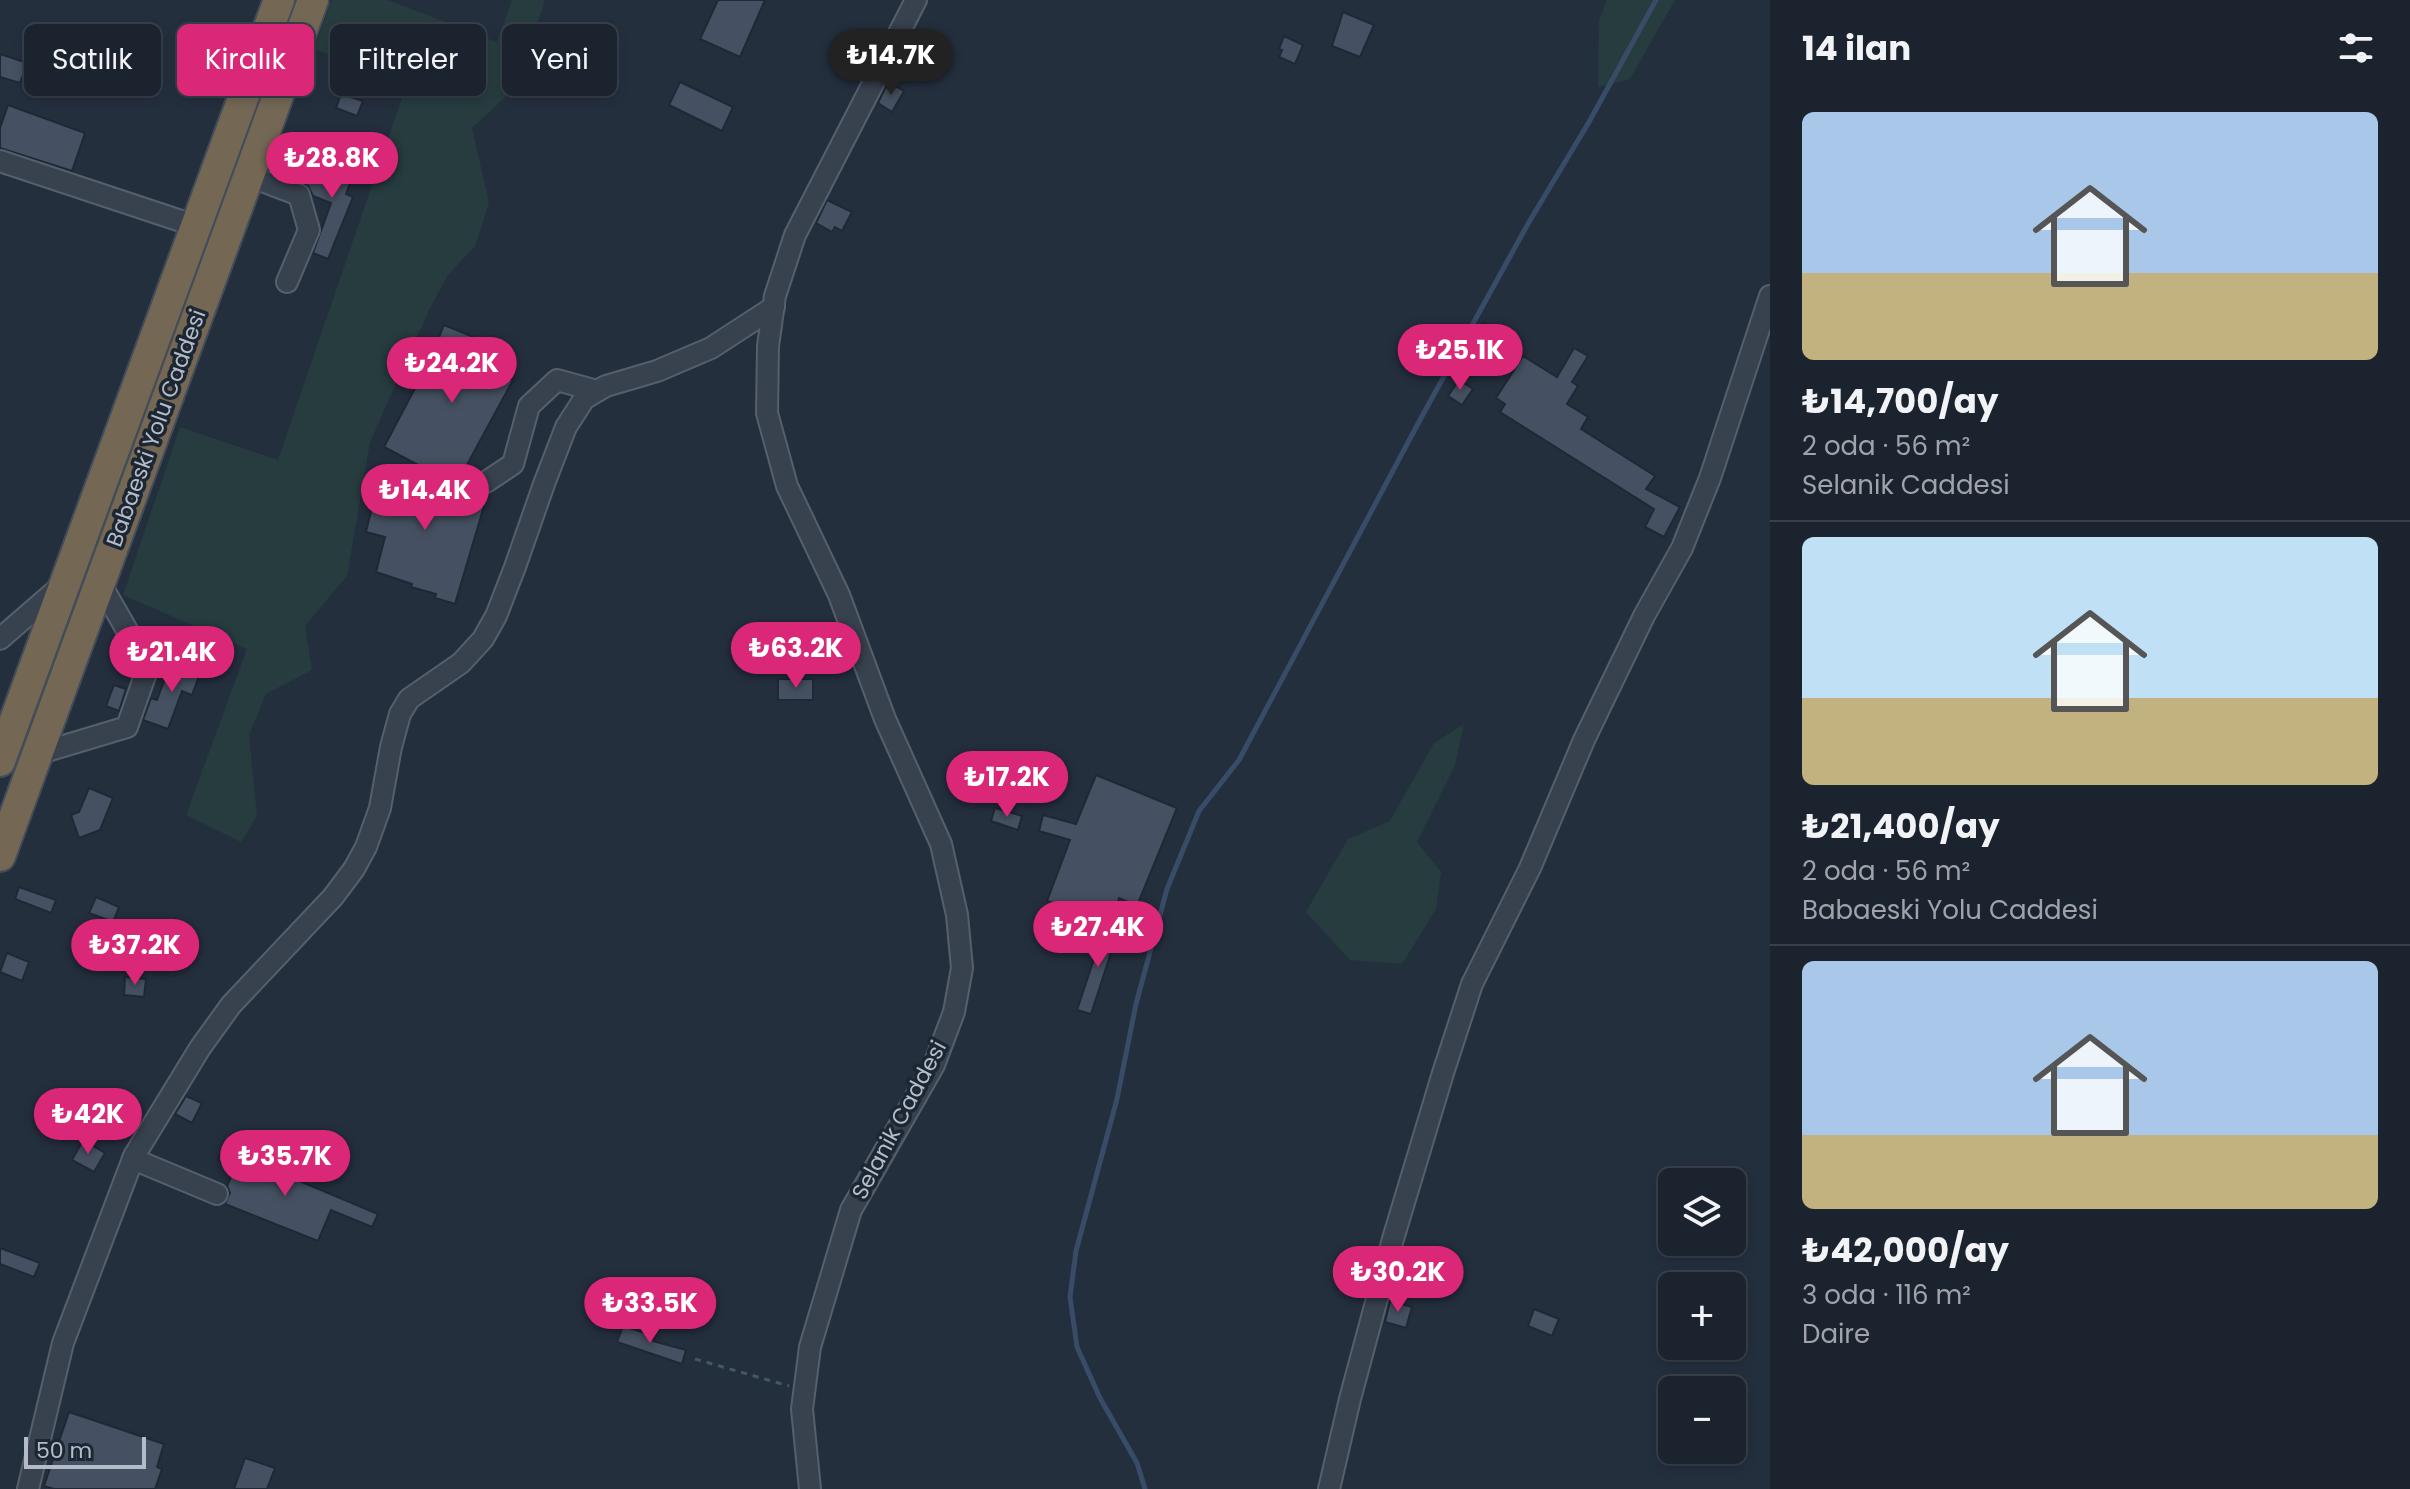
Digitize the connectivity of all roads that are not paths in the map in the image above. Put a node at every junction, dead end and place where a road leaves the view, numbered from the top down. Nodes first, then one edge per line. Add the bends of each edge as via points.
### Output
1 (279, 0) edge
2 (313, 0) edge
3 (916, 0) edge
4 (0, 161) edge
5 (249, 176) junction
6 (196, 226) junction
7 (287, 282) dead end
8 (1770, 296) edge
9 (774, 307) junction
10 (597, 391) junction
11 (486, 482) dead end
12 (100, 583) junction
13 (64, 584) junction
14 (0, 639) edge
15 (37, 754) junction
16 (0, 761) edge
17 (0, 856) edge
18 (133, 1159) junction
19 (217, 1194) dead end
20 (28, 1489) edge
21 (810, 1489) edge
22 (1329, 1489) edge

1 - 6 highway, Babaeski Yolu Caddesi
2 - 5 highway, Babaeski Yolu Caddesi
3 - 9 street, Selanik Caddesi via 795,235
4 - 6 street
5 - 7 street via 299,195 309,230
5 - 12 highway, Babaeski Yolu Caddesi
6 - 13 highway, Babaeski Yolu Caddesi
8 - 22 street via 1682,548 1584,740 1530,868 1472,984 1393,1239
9 - 10 street via 711,348
9 - 21 street, Selanik Caddesi via 767,413 787,486 839,595 885,719 941,844 962,968 954,1012 934,1065 851,1210 810,1347 802,1409
10 - 11 street via 557,380 529,406 513,464
10 - 18 street via 584,399 566,427 483,639 461,663 409,699 400,714 380,808 354,869 231,1005
12 - 15 highway, Babaeski Yolu Caddesi
12 - 15 street via 148,667 127,727
13 - 14 street
13 - 16 highway, Babaeski Yolu Caddesi
15 - 17 highway, Babaeski Yolu Caddesi
18 - 19 street
18 - 20 street via 63,1343

